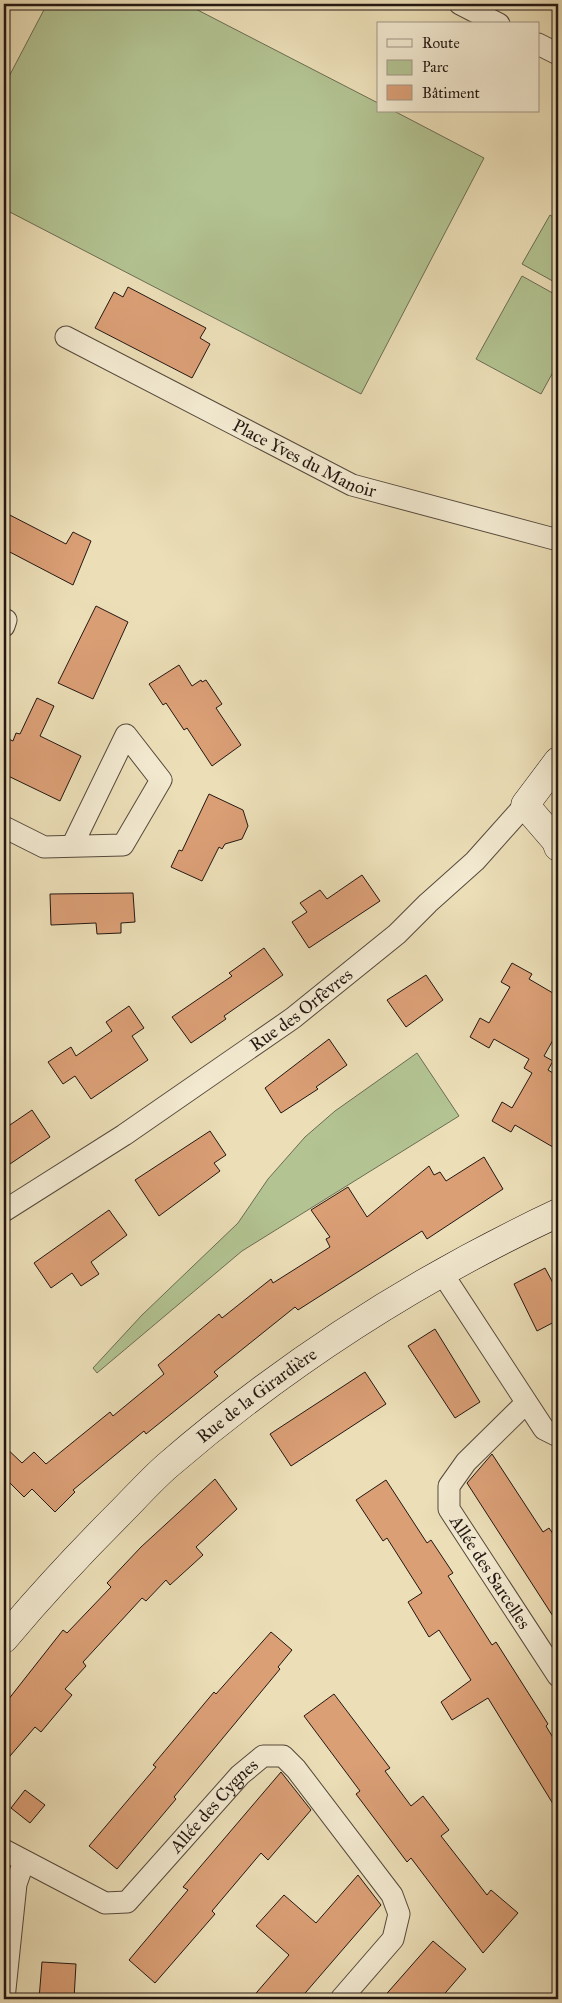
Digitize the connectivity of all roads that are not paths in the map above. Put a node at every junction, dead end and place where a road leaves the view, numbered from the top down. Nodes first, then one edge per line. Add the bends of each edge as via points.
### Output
1 (460, 4) edge
2 (495, 22) edge
3 (66, 337) dead end
4 (558, 540) edge
5 (558, 761) edge
6 (525, 806) junction
7 (4, 827) edge
8 (72, 846) junction
9 (558, 847) edge
10 (4, 1212) edge
11 (558, 1213) edge
12 (442, 1273) junction
13 (526, 1403) junction
14 (558, 1436) edge
15 (4, 1639) edge
16 (558, 1676) edge
17 (4, 1850) edge
18 (24, 1861) junction
19 (4, 1999) edge
20 (340, 1999) edge

1 - 2 street
3 - 4 street, Place Yves du Manoir via 352,485
5 - 6 street, Rue des Orfèvres
6 - 9 street
6 - 10 street, Rue des Orfèvres via 474,861 397,934 293,1018 124,1135
7 - 8 street via 44,847
8 - 8 street via 123,845 161,780 126,734
11 - 12 street, Rue de la Girardière
12 - 13 street
12 - 15 street, Rue de la Girardière via 360,1321 288,1371 166,1468 94,1539
13 - 14 street via 544,1428
13 - 16 street, Allée des Sarcelles via 466,1462 449,1486 449,1509
17 - 18 street, Allée des Cygnes
18 - 19 street via 16,1884
18 - 20 street, Allée des Cygnes via 105,1903 127,1902 240,1775 263,1756 283,1756 392,1895 399,1914 393,1939

